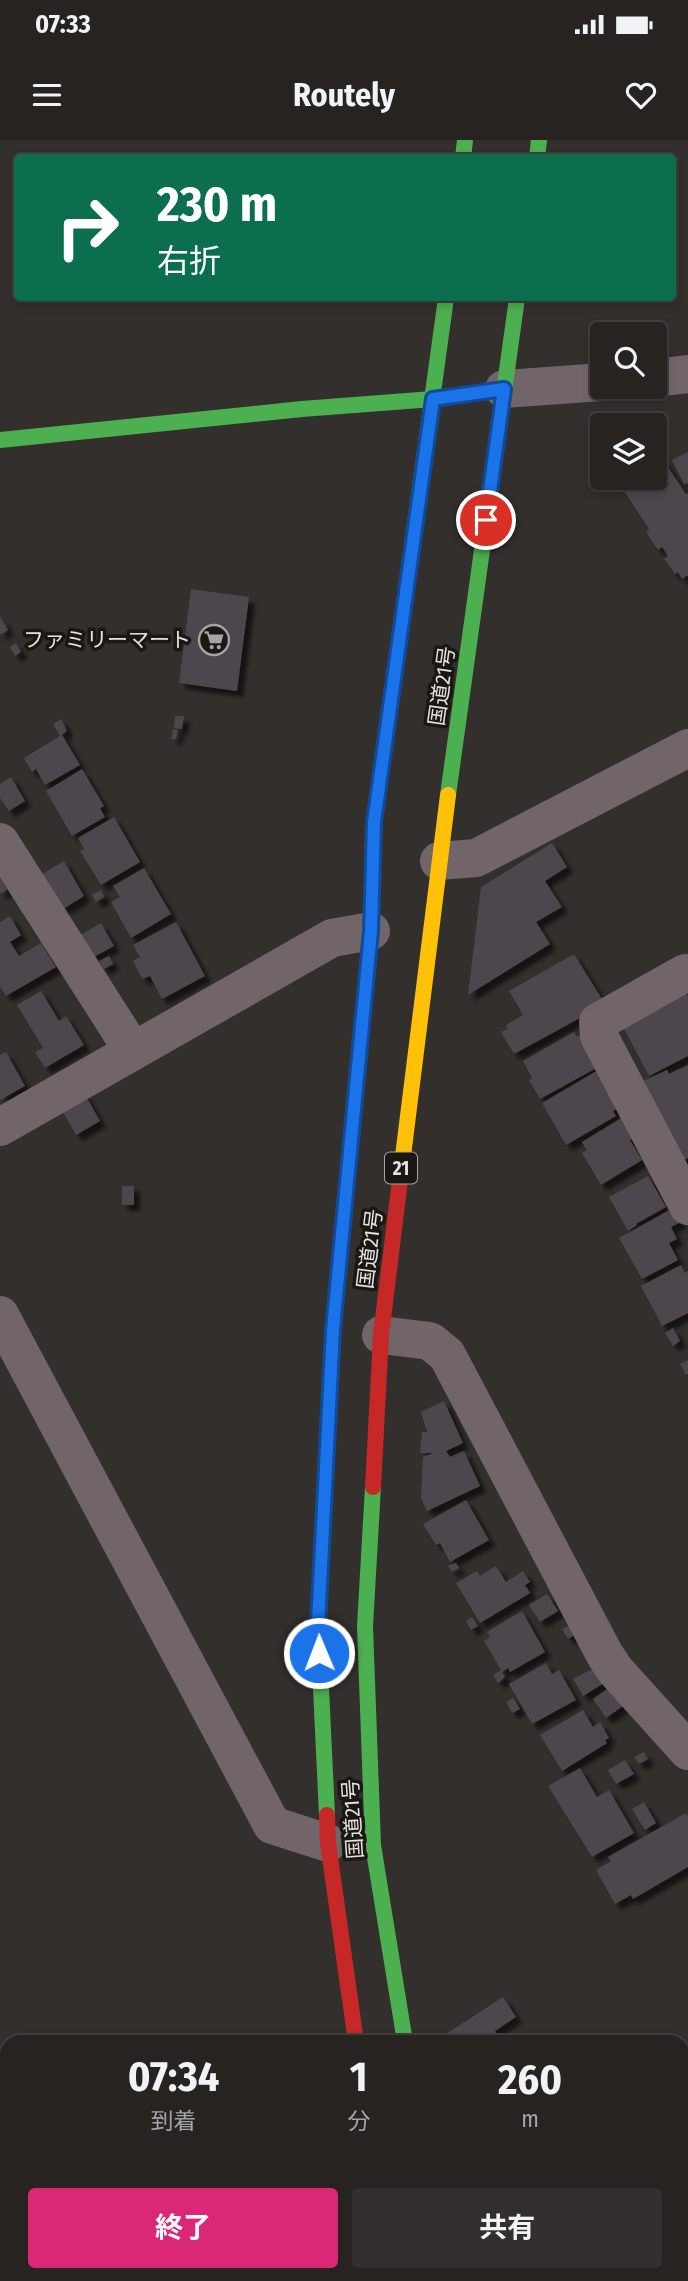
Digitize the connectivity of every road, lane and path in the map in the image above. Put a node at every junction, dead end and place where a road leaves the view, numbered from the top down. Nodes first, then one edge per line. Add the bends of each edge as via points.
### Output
1 (446, 301) edge
2 (517, 301) edge
3 (688, 374) edge
4 (667, 376) edge
5 (590, 383) edge
6 (504, 389) junction
7 (433, 399) junction
8 (0, 440) edge
9 (688, 748) edge
10 (0, 842) edge
11 (439, 861) junction
12 (371, 931) junction
13 (688, 974) edge
14 (133, 1051) junction
15 (0, 1126) edge
16 (688, 1206) edge
17 (0, 1315) edge
18 (381, 1335) junction
19 (688, 1751) edge
20 (328, 1843) junction
21 (355, 2035) edge
22 (404, 2035) edge

1 - 7 main road, 国道21号
2 - 6 main road, 国道21号 / 21
3 - 4 street
5 - 6 street
6 - 7 main road
6 - 11 main road, 国道21号 / 21
7 - 8 main road
7 - 12 main road, 国道21号 via 374,822
9 - 11 street via 476,858
10 - 14 street
11 - 18 main road, 国道21号 / 21
12 - 14 street via 332,938
12 - 20 main road, 国道21号 via 333,1329 318,1625
13 - 16 street via 598,1022 598,1036
14 - 15 street
17 - 20 street via 272,1825
18 - 19 street via 430,1341 447,1356 605,1655
18 - 22 main road, 国道21号 / 21 via 365,1626 373,1845
20 - 21 main road, 国道21号

